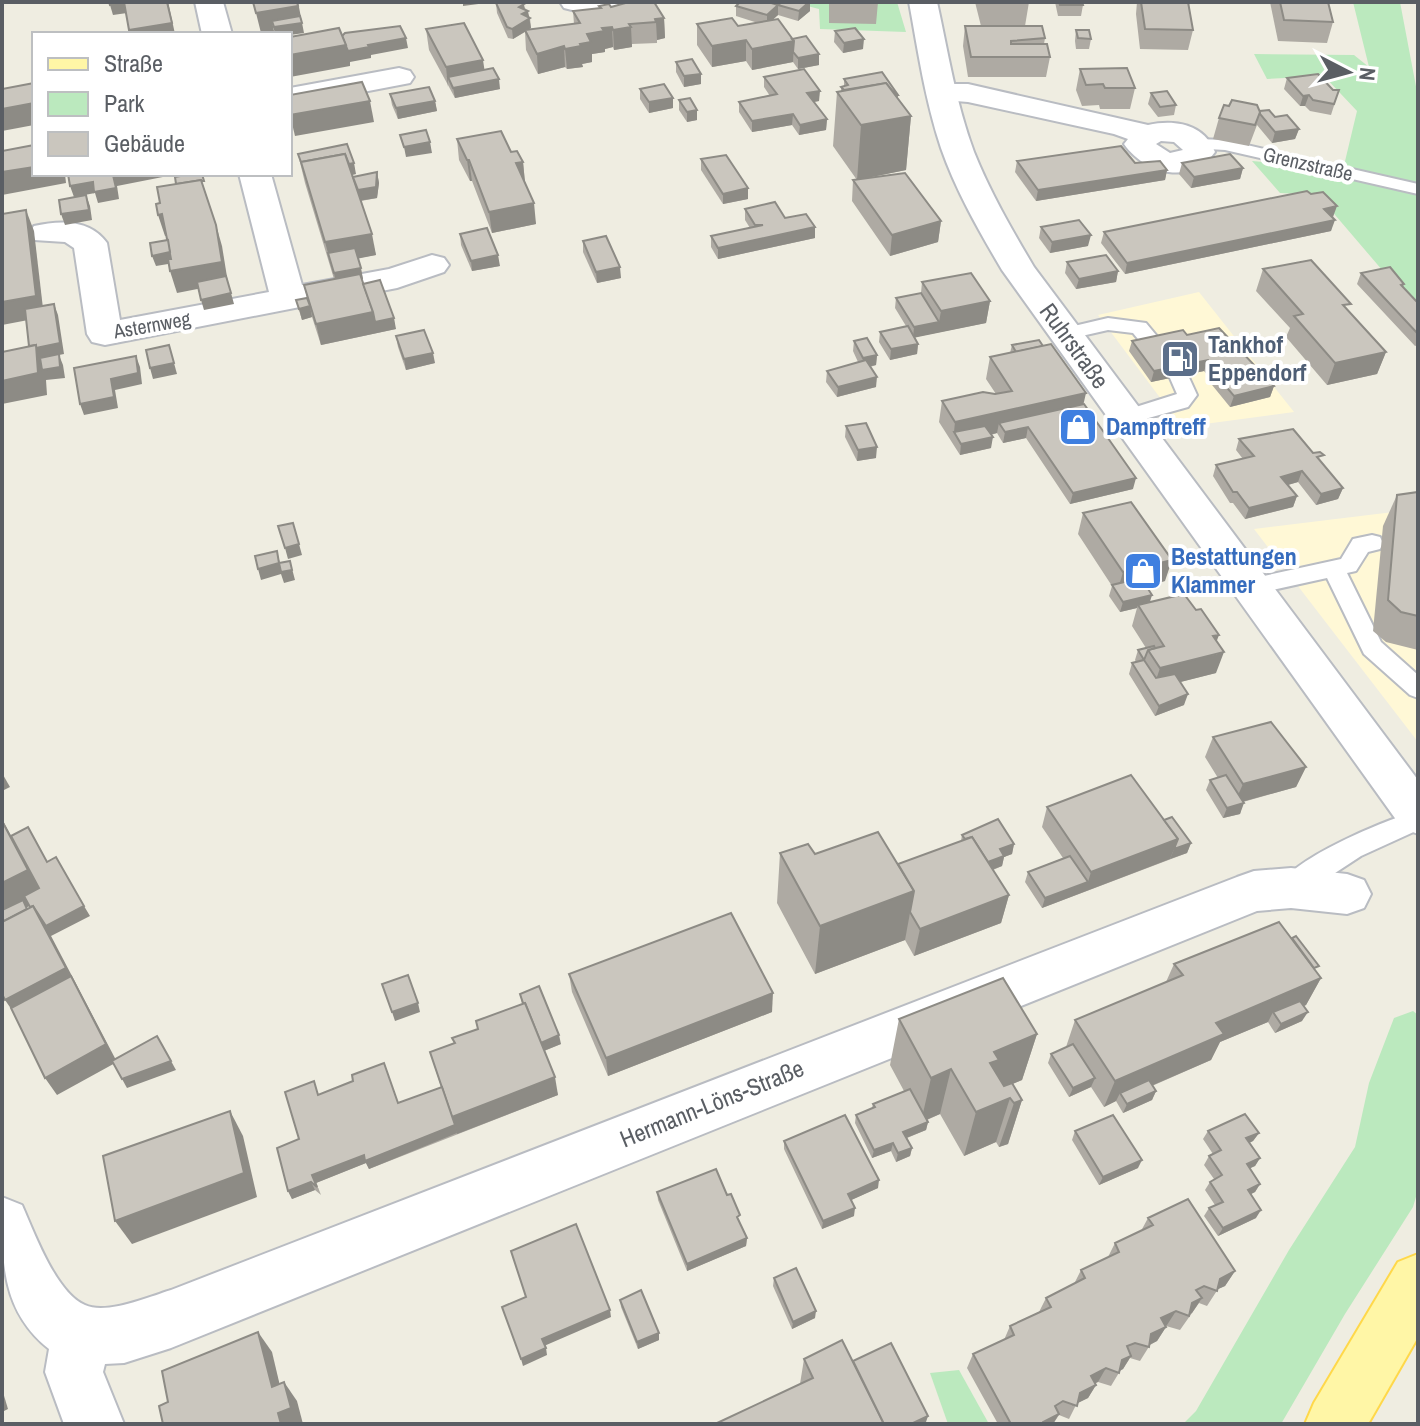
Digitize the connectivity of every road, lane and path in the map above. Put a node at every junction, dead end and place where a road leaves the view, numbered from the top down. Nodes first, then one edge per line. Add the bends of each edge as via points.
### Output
1 (209, 2) edge
2 (574, 2) edge
3 (614, 2) edge
4 (923, 2) edge
5 (216, 32) edge
6 (399, 77) dead end
7 (942, 93) junction
8 (292, 97) edge
9 (1197, 144) joint
10 (256, 176) edge
11 (1418, 189) edge
12 (46, 233) dead end
13 (432, 265) dead end
14 (289, 300) junction
15 (1064, 334) junction
16 (1127, 417) junction
17 (1372, 543) dead end
18 (1333, 568) junction
19 (1250, 587) junction
20 (1418, 689) edge
21 (1357, 730) junction
22 (1418, 772) edge
23 (1418, 818) edge
24 (1291, 888) junction
25 (1347, 894) dead end
26 (2, 1224) edge
27 (1418, 1282) edge
28 (80, 1336) junction
29 (94, 1424) edge
30 (1335, 1424) edge

1 - 5 street
2 - 3 street
4 - 7 street, Ruhrstraße
6 - 8 street
7 - 9 street, Grenzstraße via 968,93 1146,135 1174,132
7 - 15 street, Ruhrstraße via 957,149 989,220
9 - 11 lane, Grenzstraße via 1225,145
10 - 14 street
12 - 14 street, Asternweg via 72,232 90,243 105,334
13 - 14 street, Asternweg via 397,278
15 - 16 street, Ruhrstraße
15 - 16 lane via 1108,324 1139,327 1179,376 1187,395 1181,402
16 - 19 street, Ruhrstraße
17 - 18 lane via 1361,545 1348,565
18 - 19 lane
18 - 20 lane via 1372,648
19 - 21 street, Ruhrstraße
21 - 22 street, Ruhrstraße
21 - 23 street, Ruhrstraße
23 - 24 lane via 1345,850
24 - 25 street, Hermann-Löns-Straße
24 - 28 street, Hermann-Löns-Straße via 1254,891 171,1319 124,1334
26 - 28 street via 30,1286 53,1318
27 - 30 main road
28 - 29 street via 74,1372

